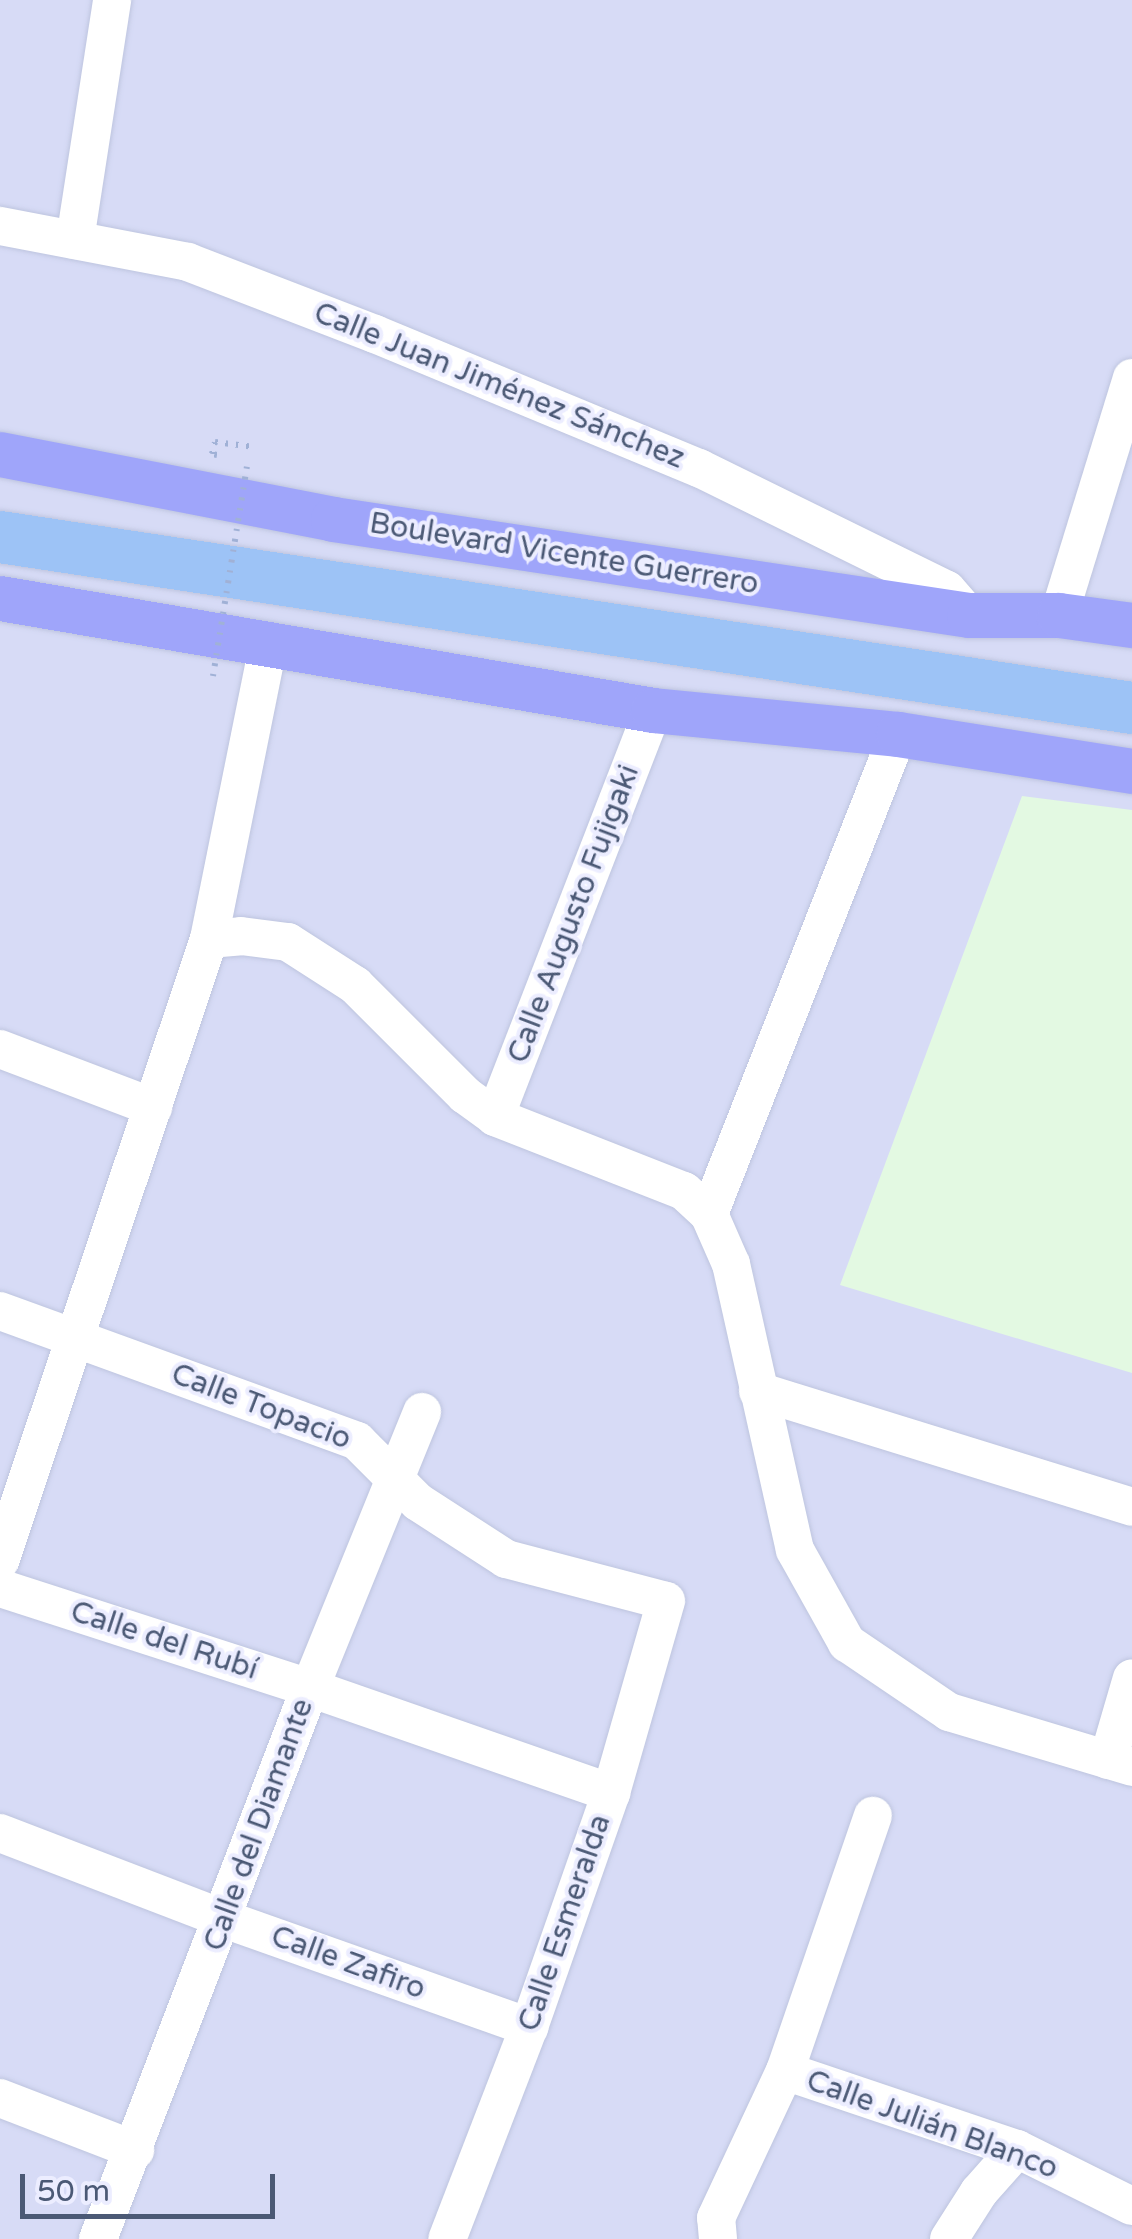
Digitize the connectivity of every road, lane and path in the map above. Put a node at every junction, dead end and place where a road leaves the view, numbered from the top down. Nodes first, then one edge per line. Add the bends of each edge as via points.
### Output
1 (112, 0) edge
2 (0, 226) edge
3 (75, 240) junction
4 (1132, 378) edge
5 (255, 446) dead end
6 (0, 454) edge
7 (0, 507) edge
8 (0, 537) edge
9 (0, 598) edge
10 (969, 615) junction
11 (1059, 615) junction
12 (1132, 624) edge
13 (268, 646) junction
14 (213, 676) dead end
15 (1132, 677) edge
16 (1132, 708) edge
17 (654, 710) junction
18 (898, 734) junction
19 (1132, 771) edge
20 (209, 939) junction
21 (0, 1048) edge
22 (153, 1107) junction
23 (495, 1118) junction
24 (709, 1214) junction
25 (0, 1310) edge
26 (76, 1338) junction
27 (758, 1391) junction
28 (422, 1412) dead end
29 (396, 1481) junction
30 (1132, 1506) edge
31 (0, 1561) edge
32 (0, 1588) edge
33 (666, 1601) joint
34 (1132, 1678) edge
35 (310, 1688) junction
36 (1120, 1764) edge
37 (611, 1792) junction
38 (873, 1816) dead end
39 (0, 1833) edge
40 (224, 1920) junction
41 (529, 2028) junction
42 (785, 2071) junction
43 (0, 2098) edge
44 (1017, 2149) junction
45 (135, 2150) junction
46 (1132, 2206) edge
47 (98, 2239) edge
48 (446, 2239) edge
49 (718, 2239) edge
50 (949, 2239) edge

1 - 3 street
2 - 3 street, Calle Juan Jiménez Sánchez
3 - 10 street, Calle Juan Jiménez Sánchez via 188,262 699,468 947,590
4 - 11 street
5 - 14 path, bridge via 215,442 212,454 248,460
6 - 10 main road, Boulevard Vicente Guerrero via 333,519
7 - 15 highway, Boulevard Vicente Guerrero
8 - 16 highway
9 - 13 main road
10 - 11 main road, Boulevard Vicente Guerrero
11 - 12 main road, Boulevard Vicente Guerrero
13 - 17 main road
13 - 20 street
17 - 18 main road
17 - 23 street, Calle Augusto Fujigaki
18 - 19 main road
18 - 24 street
20 - 22 street
20 - 23 street via 288,942 355,986
21 - 22 street
22 - 26 street
23 - 24 street via 684,1191
24 - 27 street via 731,1264
25 - 26 street, Calle Topacio
26 - 29 street, Calle Topacio via 358,1441
26 - 31 street
27 - 30 street
27 - 36 street via 795,1550 847,1644 950,1712
28 - 29 street, Calle del Diamante
29 - 33 street, Calle Topacio via 452,1528 506,1558
29 - 35 street, Calle del Diamante
32 - 35 street, Calle del Rubí
33 - 37 street, Calle Esmeralda
34 - 36 street
35 - 37 street, Calle del Rubí
35 - 40 street, Calle del Diamante
37 - 41 street, Calle Esmeralda
38 - 42 street
39 - 40 street, Calle Zafiro
40 - 41 street, Calle Zafiro
40 - 45 street, Calle del Diamante
41 - 48 street, Calle Esmeralda
42 - 44 street, Calle Julián Blanco
42 - 49 street via 716,2218
43 - 45 street
44 - 46 street, Calle Julián Blanco
44 - 50 street
45 - 47 street, Calle del Diamante

